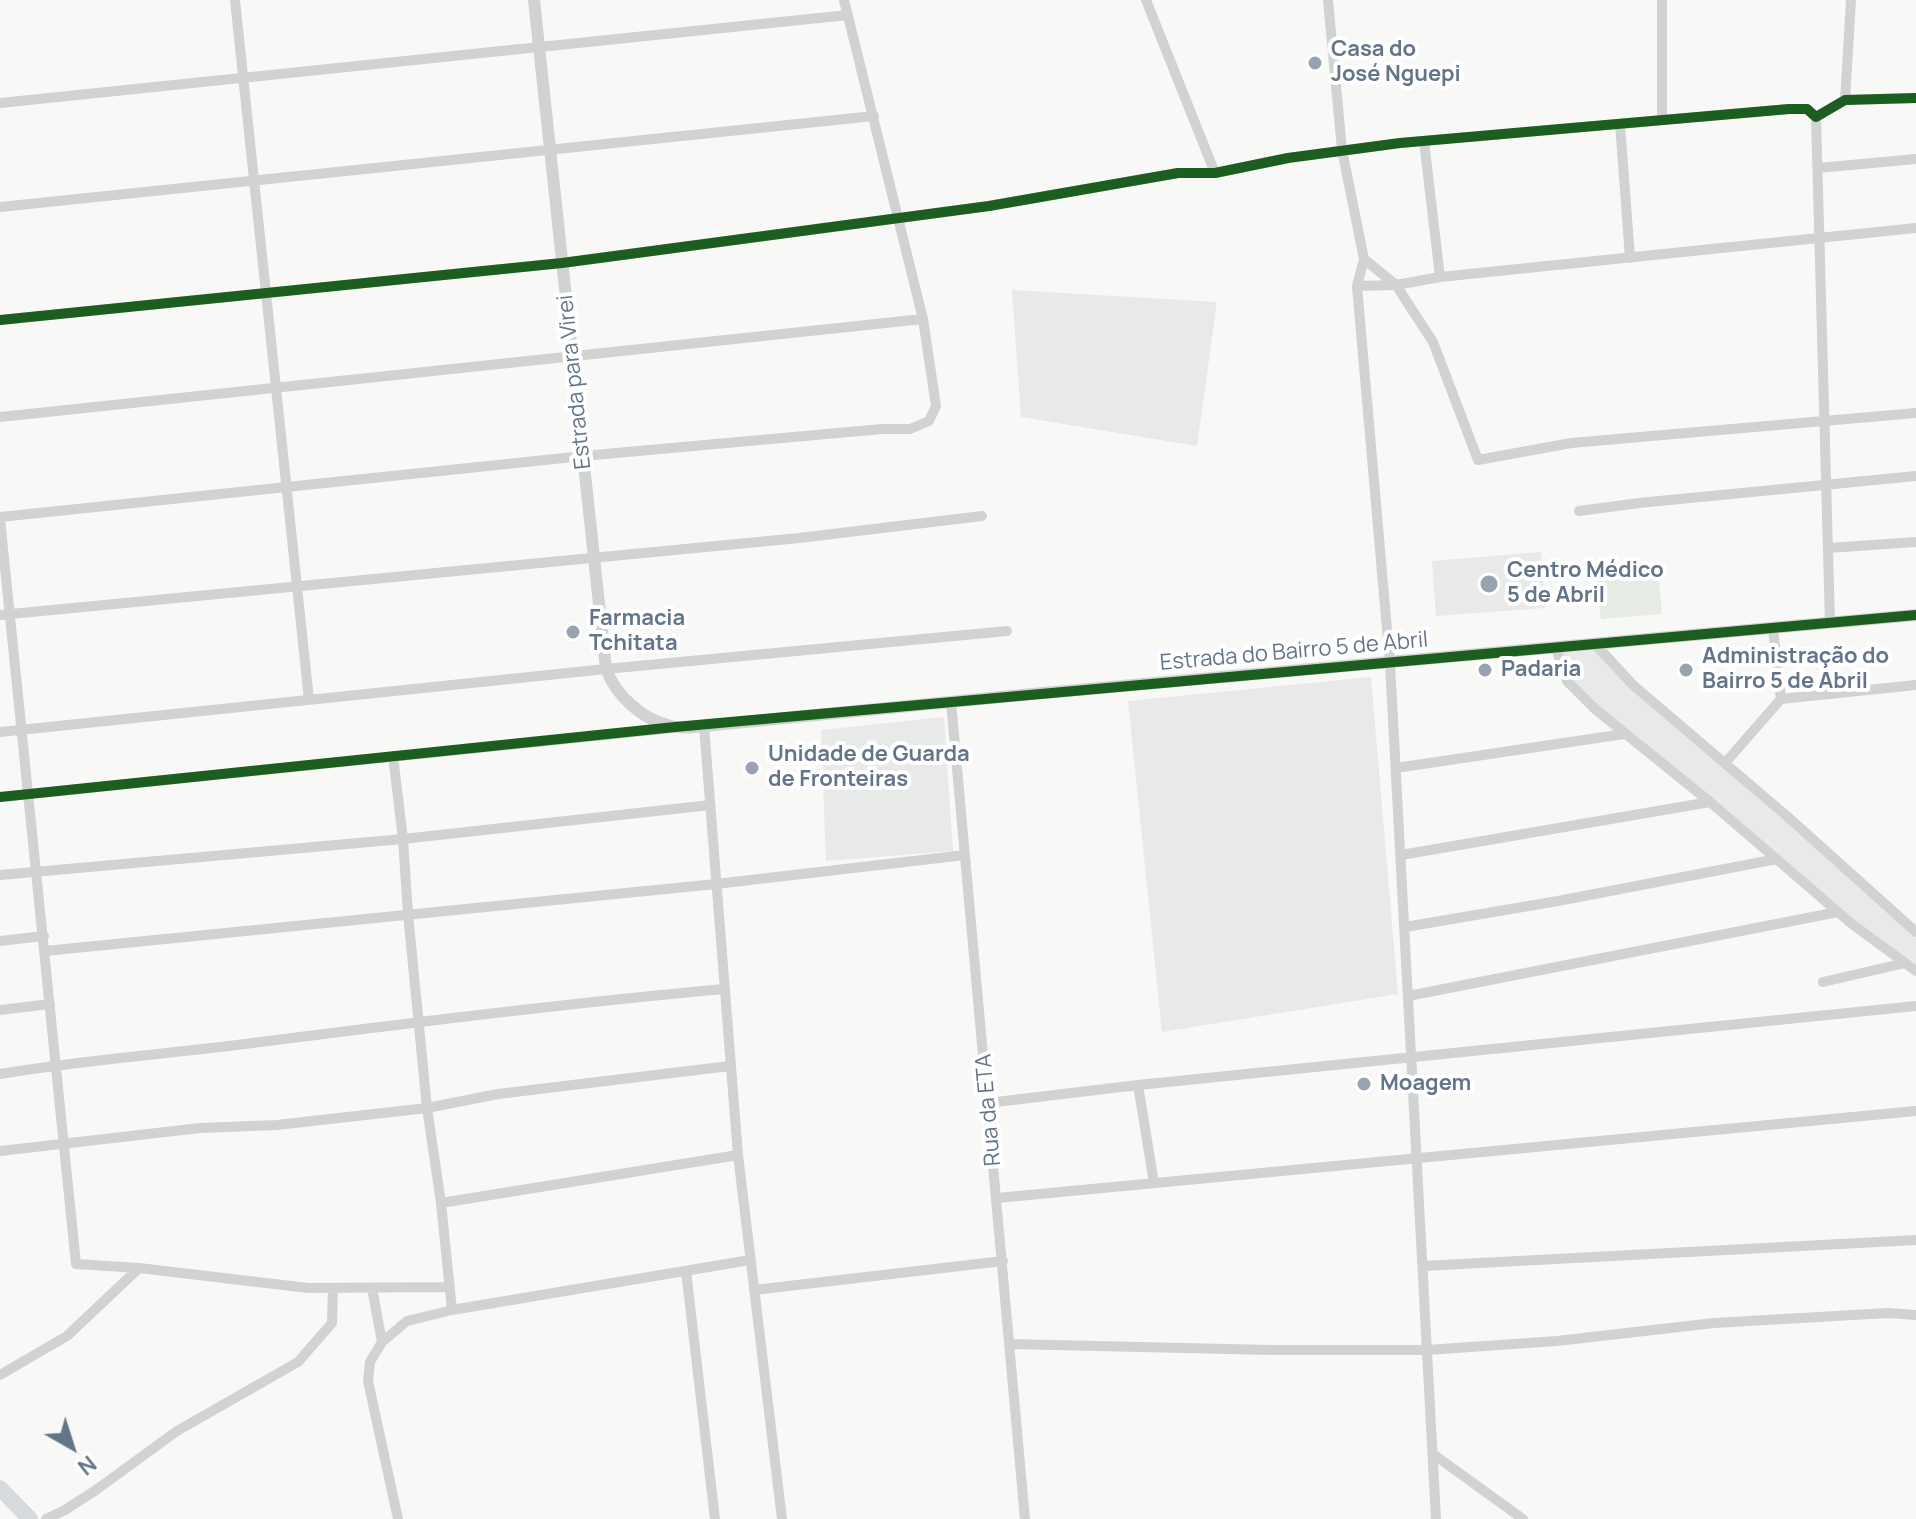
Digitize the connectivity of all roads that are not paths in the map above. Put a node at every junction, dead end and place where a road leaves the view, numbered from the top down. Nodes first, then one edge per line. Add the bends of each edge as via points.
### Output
1 (235, 0) edge
2 (534, 0) edge
3 (844, 0) edge
4 (1146, 0) edge
5 (1328, 0) edge
6 (1662, 0) edge
7 (1851, 0) edge
8 (848, 15) junction
9 (539, 47) junction
10 (244, 78) junction
11 (1916, 98) edge
12 (1845, 100) junction
13 (0, 103) edge
14 (874, 116) junction
15 (1816, 117) junction
16 (1662, 120) junction
17 (1620, 124) junction
18 (1424, 141) junction
19 (1342, 150) junction
20 (550, 152) junction
21 (1916, 159) edge
22 (1818, 168) junction
23 (1215, 173) junction
24 (255, 182) junction
25 (0, 207) edge
26 (900, 218) junction
27 (1916, 228) edge
28 (1820, 238) junction
29 (1630, 258) junction
30 (1364, 259) junction
31 (562, 263) junction
32 (1440, 277) junction
33 (1396, 285) junction
34 (1357, 286) junction
35 (266, 293) junction
36 (923, 319) junction
37 (0, 320) edge
38 (573, 358) junction
39 (276, 389) junction
40 (1916, 413) edge
41 (0, 417) edge
42 (1825, 422) junction
43 (583, 456) junction
44 (1916, 476) edge
45 (1826, 485) junction
46 (287, 487) junction
47 (1579, 511) dead end
48 (982, 516) dead end
49 (0, 518) edge
50 (1916, 542) edge
51 (1828, 548) junction
52 (594, 558) junction
53 (297, 586) junction
54 (5, 614) edge
55 (1916, 615) edge
56 (1830, 623) junction
57 (1773, 629) junction
58 (1007, 631) dead end
59 (1596, 645) junction
60 (1556, 648) junction
61 (1390, 664) junction
62 (606, 669) junction
63 (1916, 685) edge
64 (1781, 699) junction
65 (309, 700) junction
66 (951, 702) junction
67 (704, 726) junction
68 (675, 727) junction
69 (22, 730) junction
70 (0, 732) edge
71 (1624, 734) junction
72 (393, 756) junction
73 (1725, 763) junction
74 (1396, 768) junction
75 (29, 794) junction
76 (0, 797) edge
77 (1710, 802) junction
78 (710, 805) junction
79 (403, 839) junction
80 (965, 855) junction
81 (1401, 855) junction
82 (1777, 859) junction
83 (37, 872) junction
84 (0, 875) edge
85 (716, 884) junction
86 (1838, 912) junction
87 (408, 914) junction
88 (1405, 927) junction
89 (1916, 932) edge
90 (44, 936) junction
91 (0, 941) edge
92 (45, 951) junction
93 (1905, 963) junction
94 (1916, 971) edge
95 (1823, 982) dead end
96 (724, 989) junction
97 (1408, 996) junction
98 (50, 1004) junction
99 (1916, 1006) edge
100 (0, 1010) edge
101 (419, 1022) junction
102 (1412, 1059) junction
103 (57, 1064) junction
104 (730, 1066) junction
105 (0, 1074) edge
106 (1138, 1085) junction
107 (988, 1103) junction
108 (427, 1108) junction
109 (1916, 1111) edge
110 (65, 1143) junction
111 (0, 1151) edge
112 (738, 1155) junction
113 (1417, 1158) junction
114 (1154, 1183) junction
115 (997, 1198) junction
116 (441, 1203) junction
117 (1916, 1240) edge
118 (750, 1260) junction
119 (1003, 1261) junction
120 (1423, 1266) junction
121 (139, 1268) junction
122 (686, 1271) junction
123 (450, 1287) junction
124 (333, 1288) junction
125 (372, 1288) junction
126 (754, 1290) junction
127 (452, 1310) junction
128 (1916, 1315) edge
129 (382, 1342) junction
130 (1010, 1344) junction
131 (1427, 1350) junction
132 (0, 1375) edge
133 (1433, 1454) junction
134 (46, 1519) edge
135 (398, 1519) edge
136 (715, 1519) edge
137 (782, 1519) edge
138 (1025, 1519) edge
139 (1436, 1519) edge
140 (1523, 1519) edge

1 - 10 street
2 - 9 street, Estrada para Virei
3 - 8 street
4 - 23 street
5 - 19 street
6 - 16 street
7 - 12 street
8 - 9 street
8 - 14 street
9 - 10 street
9 - 20 street, Estrada para Virei
10 - 13 street
10 - 24 street
11 - 12 street
12 - 15 street
14 - 20 street
14 - 26 street
15 - 16 street via 1798,109
15 - 22 street
16 - 17 street
17 - 18 street
17 - 29 street
18 - 19 street
18 - 32 street
19 - 23 street
19 - 30 street
20 - 24 street
20 - 31 street, Estrada para Virei
21 - 22 street
22 - 28 street
23 - 26 street via 1178,173
24 - 25 street
24 - 35 street
26 - 31 street
26 - 36 street
27 - 28 street
28 - 29 street
28 - 42 street
29 - 32 street
30 - 33 street
30 - 34 street
31 - 35 street
31 - 38 street, Estrada para Virei
32 - 33 street
33 - 34 street
33 - 42 street via 1433,342 1478,460 1571,443
34 - 61 street
35 - 37 street
35 - 39 street
36 - 38 street
36 - 43 street via 936,406 929,421 910,429
38 - 39 street
38 - 43 street, Estrada para Virei
39 - 41 street
39 - 46 street
40 - 42 street
42 - 45 street
43 - 46 street
43 - 52 street, Estrada para Virei
44 - 45 street
45 - 47 street
45 - 51 street
46 - 49 street
46 - 53 street
48 - 52 street
49 - 54 street
50 - 51 street
51 - 56 street
52 - 53 street
52 - 62 street, Estrada para Virei
53 - 54 street
53 - 65 street
54 - 69 street
55 - 56 street, Estrada do Bairro 5 de Abril
56 - 57 street, Estrada do Bairro 5 de Abril
57 - 59 street, Estrada do Bairro 5 de Abril
57 - 64 street
58 - 62 street
59 - 60 street, Estrada do Bairro 5 de Abril
59 - 73 street via 1633,685
60 - 61 street, Estrada do Bairro 5 de Abril
60 - 71 street via 1567,681
61 - 66 street, Estrada do Bairro 5 de Abril
61 - 74 street
62 - 65 street
62 - 68 street, Estrada para Virei via 624,699 656,722
63 - 64 street
64 - 73 street
65 - 69 street
66 - 67 street, Estrada do Bairro 5 de Abril
66 - 80 street, Rua da ETA
67 - 68 street, Estrada do Bairro 5 de Abril
67 - 78 street
68 - 72 street
69 - 70 street
69 - 75 street
71 - 74 street
71 - 77 street
72 - 75 street
72 - 79 street
73 - 89 street
74 - 81 street
75 - 76 street
75 - 83 street
77 - 81 street
77 - 82 street
78 - 79 street
78 - 85 street
79 - 83 street
79 - 87 street
80 - 85 street
80 - 107 street, Rua da ETA
81 - 88 street
82 - 86 street
82 - 88 street
83 - 84 street
83 - 90 street
85 - 87 street
85 - 96 street
86 - 93 street
86 - 97 street
87 - 92 street
87 - 101 street
88 - 97 street
90 - 91 street
90 - 92 street
92 - 98 street
93 - 94 street
93 - 95 street
96 - 101 street
96 - 104 street
97 - 102 street
98 - 100 street
98 - 103 street
99 - 102 street
101 - 103 street
101 - 108 street
102 - 106 street
102 - 113 street
103 - 105 street
103 - 110 street
104 - 108 street via 498,1094
104 - 112 street
106 - 107 street
106 - 114 street
107 - 115 street, Rua da ETA
108 - 110 street
108 - 116 street
109 - 113 street
110 - 111 street
110 - 121 street via 76,1264
112 - 116 street
112 - 118 street
113 - 114 street
113 - 120 street
114 - 115 street
115 - 119 street, Rua da ETA
116 - 123 street
117 - 120 street
118 - 122 street
118 - 126 street
119 - 126 street
119 - 130 street, Rua da ETA
120 - 131 street
121 - 124 street
121 - 132 street via 67,1336
122 - 127 street
122 - 136 street
123 - 125 street
123 - 127 street
124 - 125 street
124 - 134 street via 332,1323 298,1362 177,1431
125 - 129 street
126 - 137 street
127 - 129 street via 407,1321
128 - 131 street via 1714,1323
129 - 135 street via 370,1362 368,1381
130 - 131 street
130 - 138 street, Rua da ETA
131 - 133 street
133 - 139 street
133 - 140 street

